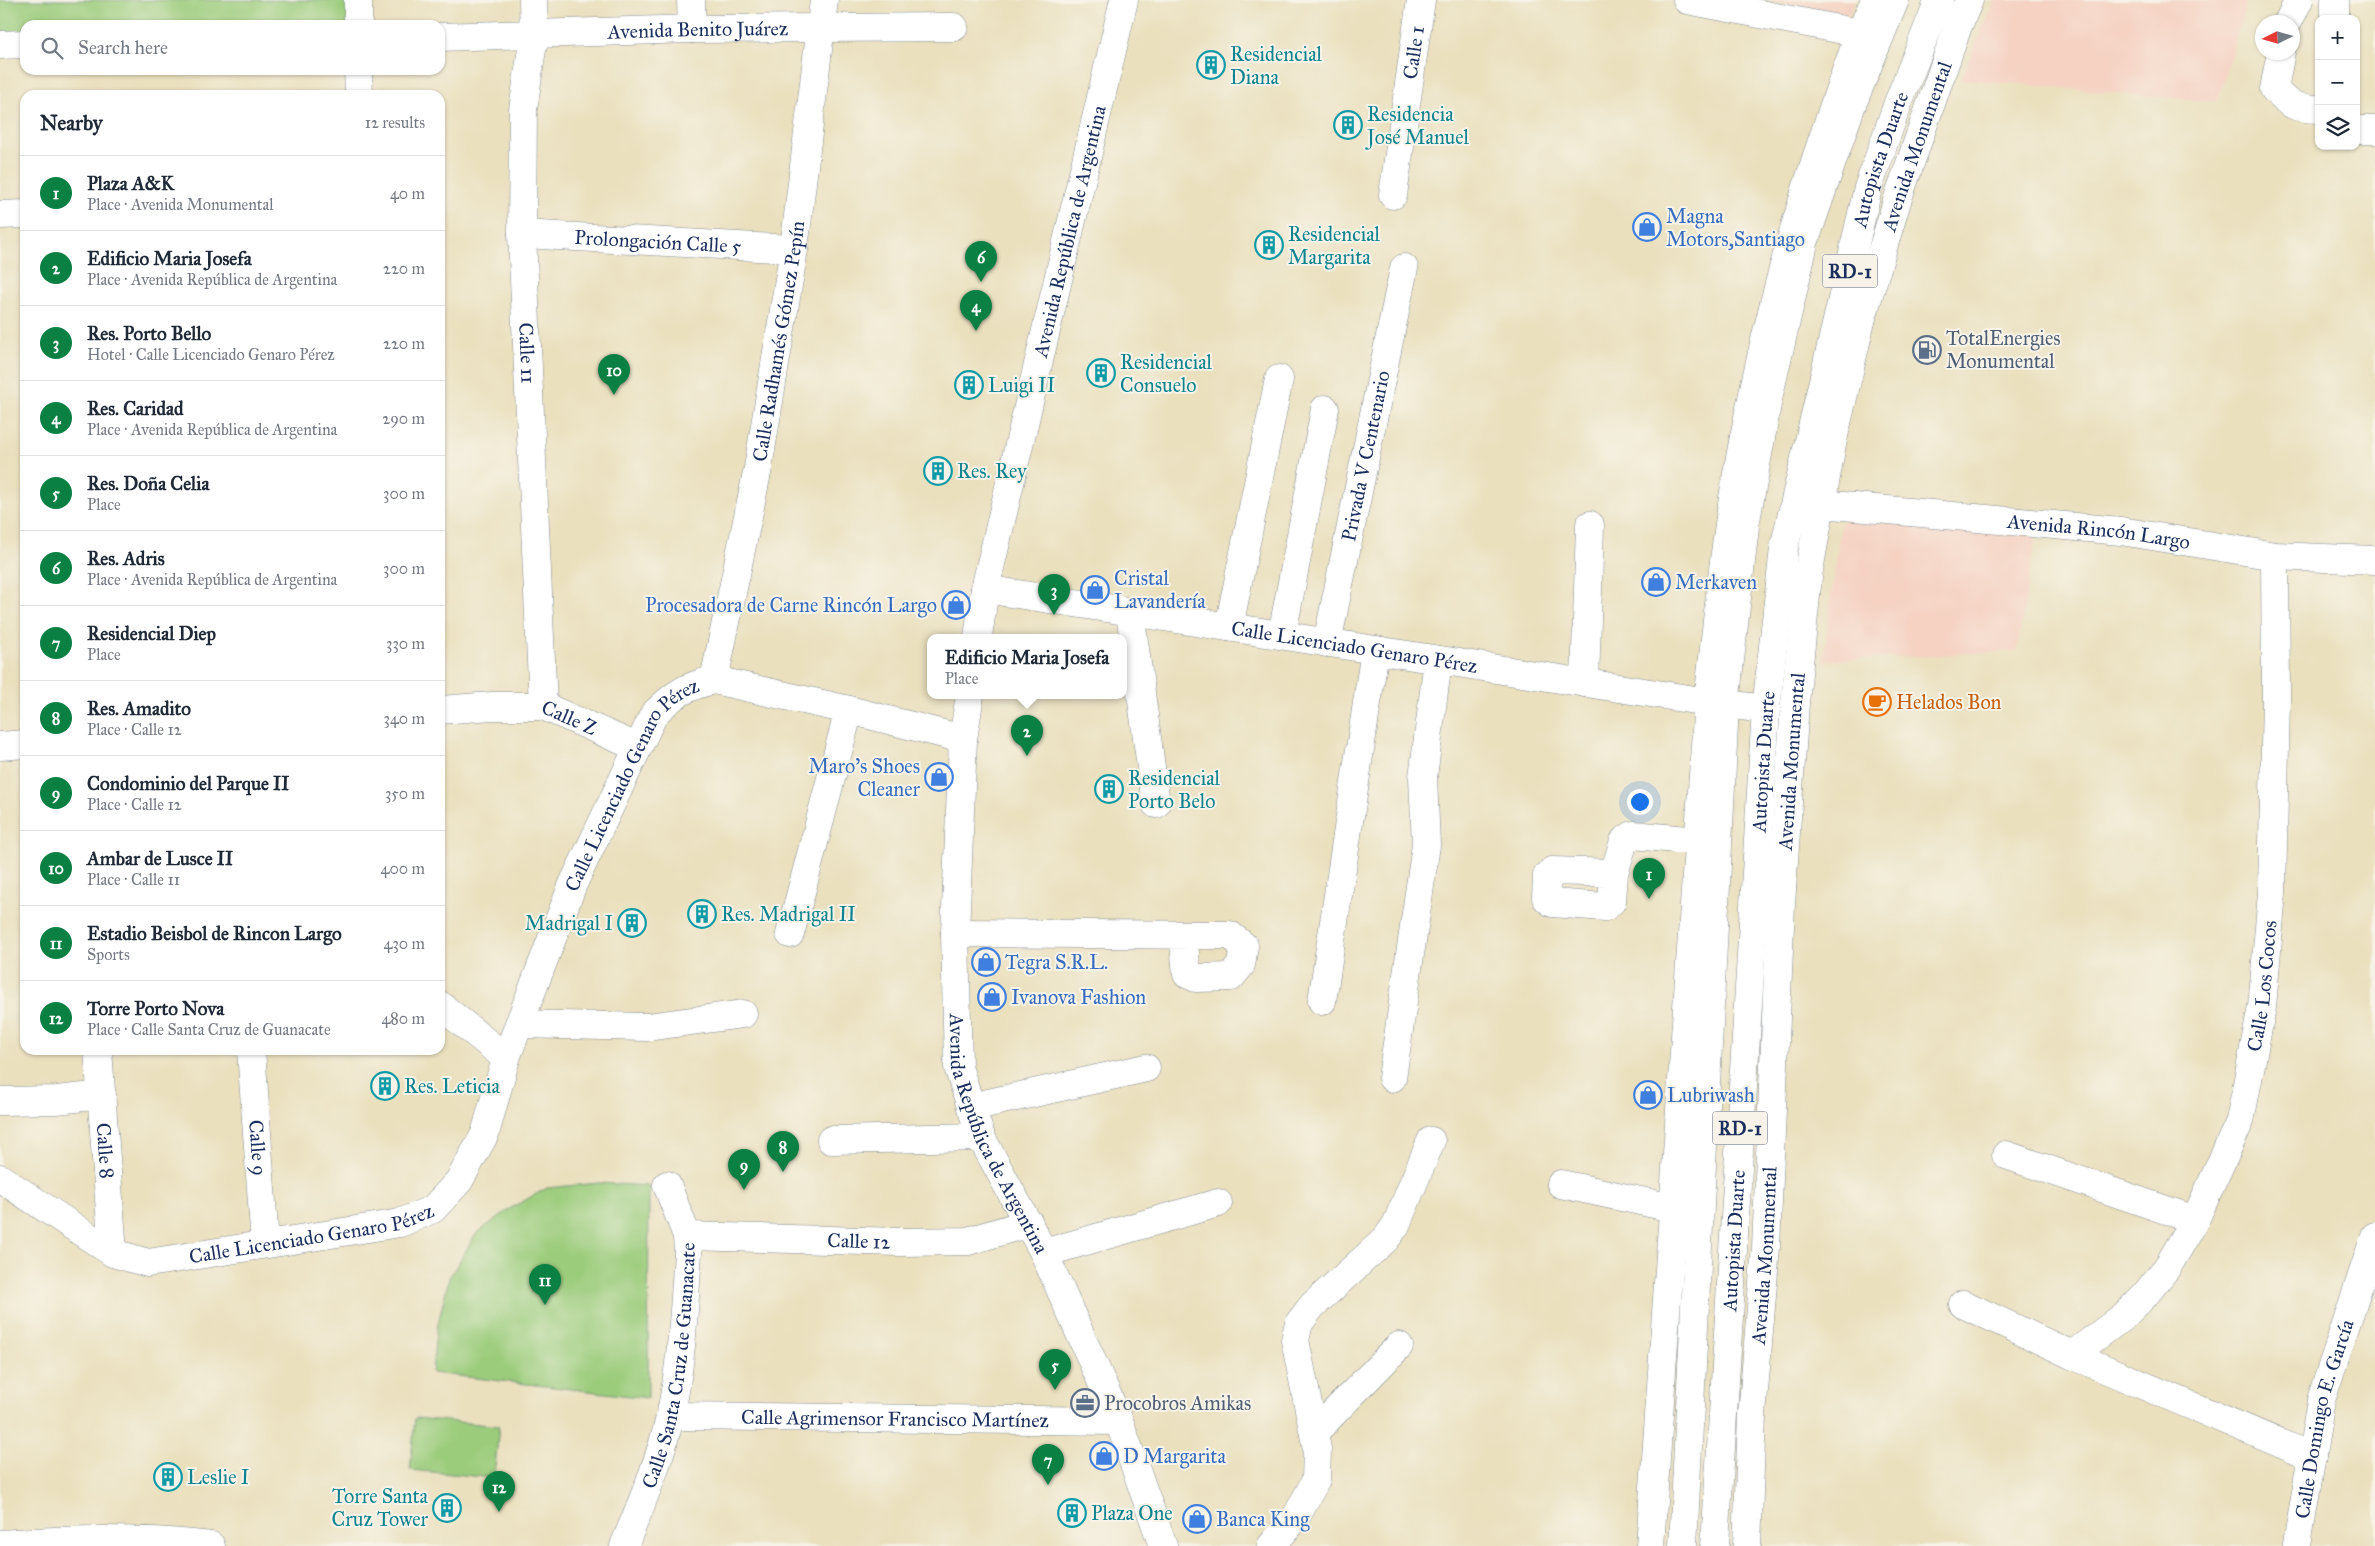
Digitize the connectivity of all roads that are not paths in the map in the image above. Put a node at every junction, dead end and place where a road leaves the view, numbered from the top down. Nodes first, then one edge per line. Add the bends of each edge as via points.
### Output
1 (358, 0) edge
2 (533, 0) edge
3 (691, 0) edge
4 (824, 0) edge
5 (1124, 0) edge
6 (1421, 0) edge
7 (1686, 0) edge
8 (1875, 0) edge
9 (1895, 0) edge
10 (1939, 0) edge
11 (1969, 0) edge
12 (2299, 0) edge
13 (2335, 0) edge
14 (2292, 15) edge
15 (2335, 15) edge
16 (358, 20) edge
17 (954, 27) dead end
18 (821, 28) junction
19 (692, 30) junction
20 (1860, 33) junction
21 (534, 36) junction
22 (445, 37) edge
23 (20, 44) edge
24 (0, 45) edge
25 (2279, 60) edge
26 (358, 75) edge
27 (359, 90) edge
28 (2315, 109) edge
29 (2360, 130) edge
30 (2375, 130) edge
31 (1393, 195) dead end
32 (0, 214) edge
33 (20, 214) edge
34 (522, 234) junction
35 (794, 249) junction
36 (1855, 252) junction
37 (1404, 268) dead end
38 (1861, 321) junction
39 (1829, 356) junction
40 (1279, 379) dead end
41 (1325, 409) dead end
42 (1821, 504) junction
43 (1590, 526) dead end
44 (2275, 556) junction
45 (2375, 560) edge
46 (985, 589) junction
47 (1130, 612) junction
48 (1229, 627) junction
49 (978, 634) edge
50 (1282, 635) junction
51 (1327, 643) junction
52 (1375, 650) junction
53 (1438, 660) junction
54 (714, 680) junction
55 (1585, 683) junction
56 (969, 699) edge
57 (1716, 703) junction
58 (543, 706) junction
59 (1766, 709) junction
60 (445, 710) edge
61 (849, 710) junction
62 (963, 739) junction
63 (20, 744) edge
64 (0, 746) edge
65 (637, 747) junction
66 (1156, 804) dead end
67 (1698, 841) junction
68 (1614, 873) dead end
69 (955, 933) junction
70 (790, 934) dead end
71 (1183, 935) dead end
72 (1322, 1001) dead end
73 (445, 1009) edge
74 (743, 1014) dead end
75 (519, 1024) junction
76 (98, 1055) edge
77 (251, 1055) edge
78 (506, 1058) junction
79 (1146, 1068) dead end
80 (1392, 1078) dead end
81 (102, 1095) junction
82 (0, 1101) edge
83 (971, 1107) junction
84 (981, 1137) junction
85 (832, 1140) dead end
86 (1431, 1141) dead end
87 (2006, 1155) dead end
88 (0, 1178) edge
89 (1561, 1184) dead end
90 (667, 1185) dead end
91 (1218, 1203) dead end
92 (1673, 1208) junction
93 (2195, 1220) junction
94 (1029, 1223) junction
95 (687, 1236) junction
96 (2375, 1236) edge
97 (266, 1244) junction
98 (113, 1253) junction
99 (1044, 1253) junction
100 (1963, 1304) dead end
101 (1399, 1346) dead end
102 (2072, 1356) junction
103 (670, 1416) junction
104 (1119, 1421) junction
105 (1314, 1434) junction
106 (2312, 1457) junction
107 (1685, 1496) junction
108 (0, 1544) edge
109 (183, 1544) edge
110 (211, 1546) edge
111 (624, 1546) edge
112 (1163, 1546) edge
113 (1271, 1546) edge
114 (1650, 1546) edge
115 (1679, 1546) edge
116 (1684, 1546) edge
117 (1714, 1546) edge
118 (1747, 1546) edge
119 (2297, 1546) edge

1 - 16 main road
2 - 21 main road, Calle 11
3 - 19 main road
4 - 18 main road, Calle Radhamés Gómez Pepín
5 - 46 main road, Avenida República de Argentina
6 - 31 main road, Calle 1
7 - 20 main road
8 - 20 main road
9 - 57 main road, Autopista Duarte / RD-1 via 1851,107 1804,243 1768,399
10 - 36 main road, Autopista Duarte / RD-1 via 1868,188
11 - 38 main road, Avenida Monumental via 1897,201
12 - 14 main road
13 - 15 main road
17 - 18 main road, Avenida Benito Juárez
18 - 19 main road, Avenida Benito Juárez
18 - 35 main road, Calle Radhamés Gómez Pepín
19 - 21 main road, Avenida Benito Juárez
20 - 57 main road via 1819,149 1781,272 1743,437 1722,575
21 - 22 main road, Avenida Benito Juárez
21 - 34 main road, Calle 11 via 523,110
23 - 24 main road
25 - 28 main road via 2274,88 2285,102
26 - 27 main road
29 - 30 main road
32 - 33 main road
34 - 35 main road, Prolongación Calle 5
34 - 58 main road, Calle 11
35 - 54 main road, Calle Radhamés Gómez Pepín via 758,468
36 - 38 main road
36 - 39 main road, Autopista Duarte / RD-1
37 - 51 main road, Privada V Centenario
38 - 39 main road
38 - 42 main road, Avenida Monumental
39 - 59 main road, Autopista Duarte / RD-1 via 1784,548
40 - 48 main road
41 - 50 main road
42 - 44 main road, Avenida Rincón Largo via 2121,531
42 - 118 main road, Avenida Monumental via 1808,576 1792,741
43 - 55 main road
44 - 45 main road, Avenida Rincón Largo
44 - 93 main road, Calle Los Cocos via 2272,893 2262,1007 2240,1121
46 - 47 main road, Calle Licenciado Genaro Pérez
46 - 49 main road, Avenida República de Argentina
47 - 48 main road, Calle Licenciado Genaro Pérez
47 - 66 main road
48 - 50 main road, Calle Licenciado Genaro Pérez
50 - 51 main road, Calle Licenciado Genaro Pérez
51 - 52 main road, Calle Licenciado Genaro Pérez
52 - 53 main road, Calle Licenciado Genaro Pérez
52 - 72 main road
53 - 55 main road, Calle Licenciado Genaro Pérez
53 - 80 main road via 1424,777 1426,845
54 - 61 main road, Calle Licenciado Genaro Pérez
54 - 65 main road, Calle Licenciado Genaro Pérez via 694,684 672,696 654,714
55 - 57 main road, Calle Licenciado Genaro Pérez
56 - 62 main road, Avenida República de Argentina
57 - 59 main road, Calle Licenciado Genaro Pérez
57 - 67 main road
57 - 107 main road, Autopista Duarte / RD-1
58 - 60 main road, Calle Z
58 - 65 main road, Calle Z
59 - 117 main road, Autopista Duarte / RD-1
61 - 62 main road, Calle Licenciado Genaro Pérez
61 - 70 main road
62 - 69 main road, Avenida República de Argentina
63 - 64 main road
65 - 75 main road, Calle Licenciado Genaro Pérez via 572,884
67 - 68 main road via 1633,835 1624,841
67 - 92 main road
69 - 71 main road
69 - 83 main road, Avenida República de Argentina via 958,1067
73 - 78 main road
74 - 75 main road via 647,1027
75 - 78 main road, Calle Licenciado Genaro Pérez
76 - 81 main road, Calle 8
77 - 97 main road, Calle 9
78 - 97 main road, Calle Licenciado Genaro Pérez via 485,1134 459,1181 433,1209 400,1223
79 - 83 main road
81 - 82 main road
81 - 98 main road, Calle 8
83 - 84 main road, Avenida República de Argentina
84 - 85 main road
84 - 94 main road, Avenida República de Argentina
86 - 105 main road via 1396,1224 1386,1238 1312,1306 1299,1323 1295,1340
87 - 93 main road
88 - 98 main road, Calle Licenciado Genaro Pérez
89 - 92 main road
90 - 95 main road, Calle Santa Cruz de Guanacate
91 - 99 main road
92 - 114 main road
93 - 102 main road, Calle Los Cocos via 2168,1266 2145,1295 2124,1316
94 - 95 main road, Calle 12 via 968,1241
94 - 99 main road, Avenida República de Argentina
95 - 103 main road, Calle Santa Cruz de Guanacate via 679,1368
96 - 106 main road, Calle Domingo E. García via 2321,1400
97 - 98 main road, Calle Licenciado Genaro Pérez via 148,1263
99 - 104 main road, Avenida República de Argentina
100 - 102 main road
101 - 105 main road
102 - 106 main road
103 - 104 main road, Calle Agrimensor Francisco Martínez
103 - 111 main road, Calle Santa Cruz de Guanacate via 662,1448
104 - 112 main road, Avenida República de Argentina
105 - 113 main road via 1316,1480 1295,1519
106 - 119 main road, Calle Domingo E. García
107 - 115 main road
107 - 116 main road, Autopista Duarte / RD-1
108 - 109 main road via 58,1540
109 - 110 main road

